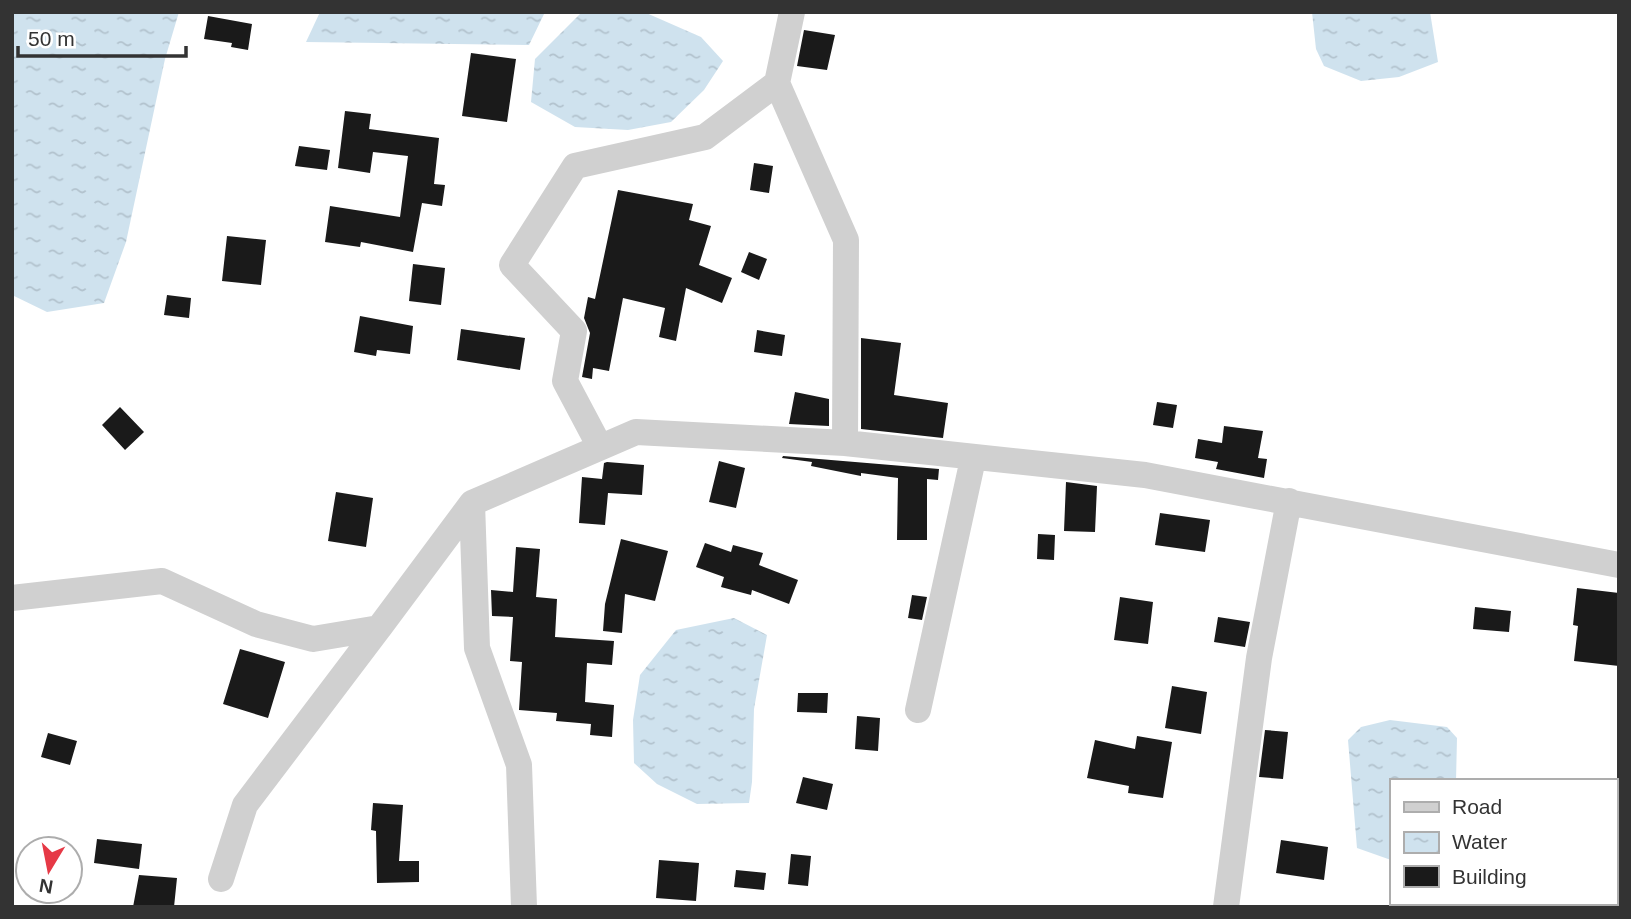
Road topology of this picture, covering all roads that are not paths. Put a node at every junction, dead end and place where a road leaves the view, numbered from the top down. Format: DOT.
graph roads {
  1 [pos="792,12"];
  2 [pos="777,83"];
  3 [pos="845,443"];
  4 [pos="600,447"];
  5 [pos="973,459"];
  6 [pos="1289,501"];
  7 [pos="472,503"];
  8 [pos="1619,565"];
  9 [pos="12,598"];
  10 [pos="379,628"];
  11 [pos="918,710"];
  12 [pos="221,879"];
  13 [pos="524,907"];
  14 [pos="1226,907"];
  1 -- 2 [label="street"];
  2 -- 3 [label="street"];
  2 -- 4 [label="street"];
  3 -- 4 [label="street"];
  3 -- 5 [label="street"];
  4 -- 7 [label="street"];
  5 -- 6 [label="street"];
  5 -- 11 [label="street"];
  6 -- 8 [label="street"];
  6 -- 14 [label="street"];
  7 -- 10 [label="street"];
  7 -- 13 [label="street"];
  9 -- 10 [label="street"];
  10 -- 12 [label="street"];
}
